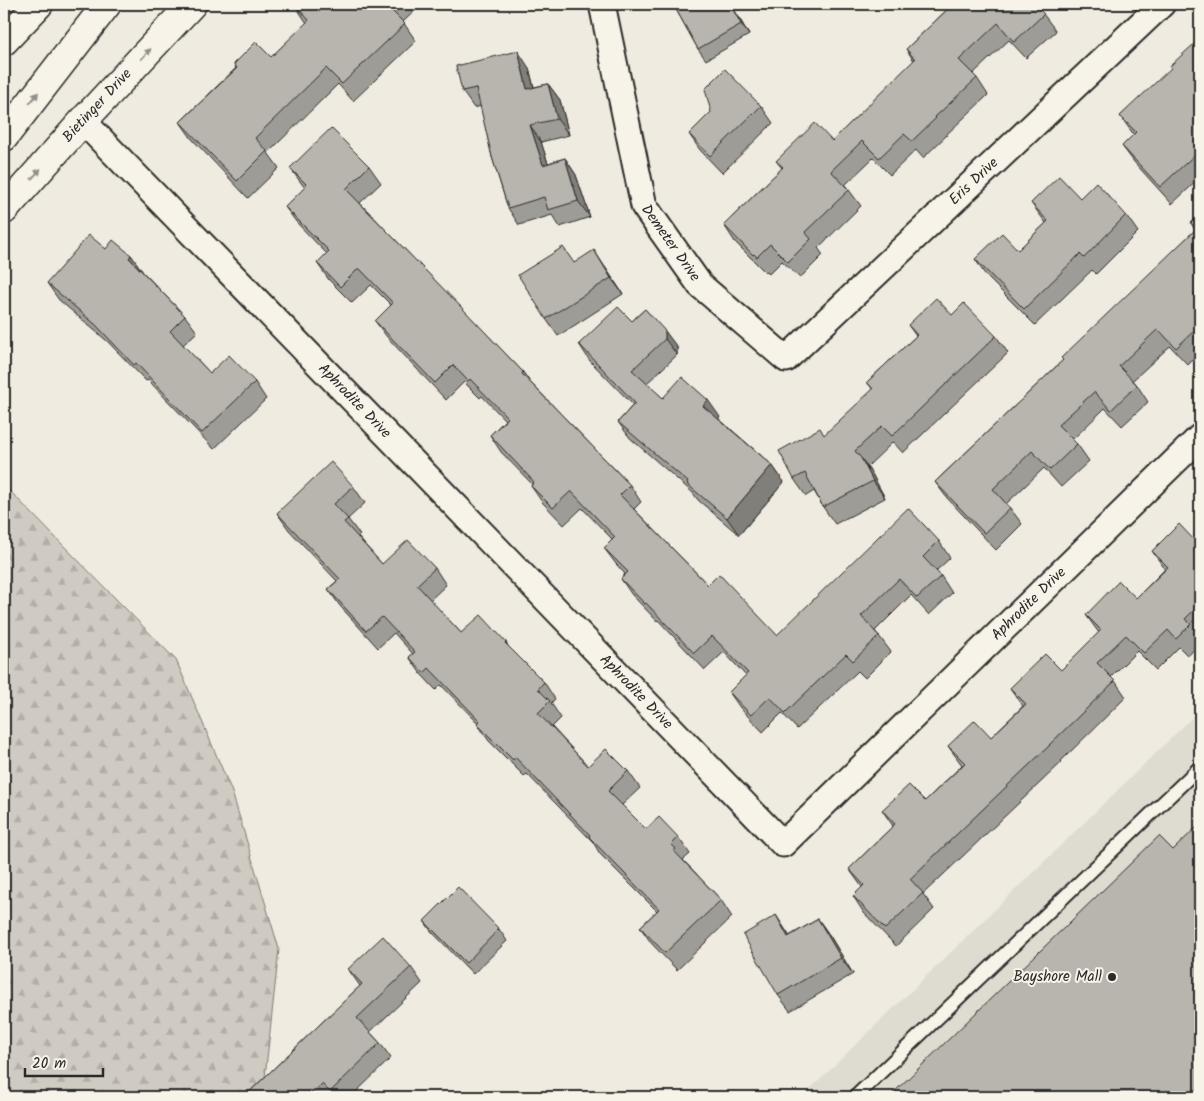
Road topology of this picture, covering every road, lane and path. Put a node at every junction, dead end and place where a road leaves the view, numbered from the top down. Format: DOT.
graph roads {
  1 [pos="39,4"];
  2 [pos="107,4"];
  3 [pos="192,4"];
  4 [pos="602,4"];
  5 [pos="1162,4"];
  6 [pos="4,41"];
  7 [pos="83,121"];
  8 [pos="4,137"];
  9 [pos="4,210"];
  10 [pos="786,359"];
  11 [pos="1200,436"];
  12 [pos="1200,767"];
  13 [pos="855,1097"];
  1 -- 6 [label="main road"];
  8 -- 2 [label="main road, one-way"];
  7 -- 3 [label="main road, Bietinger Drive, one-way"];
  4 -- 10 [label="street, Demeter Drive"];
  5 -- 10 [label="street, Eris Drive"];
  9 -- 7 [label="main road, Bietinger Drive, one-way"];
  7 -- 11 [label="street, Aphrodite Drive"];
  12 -- 13 [label="lane"];
}
